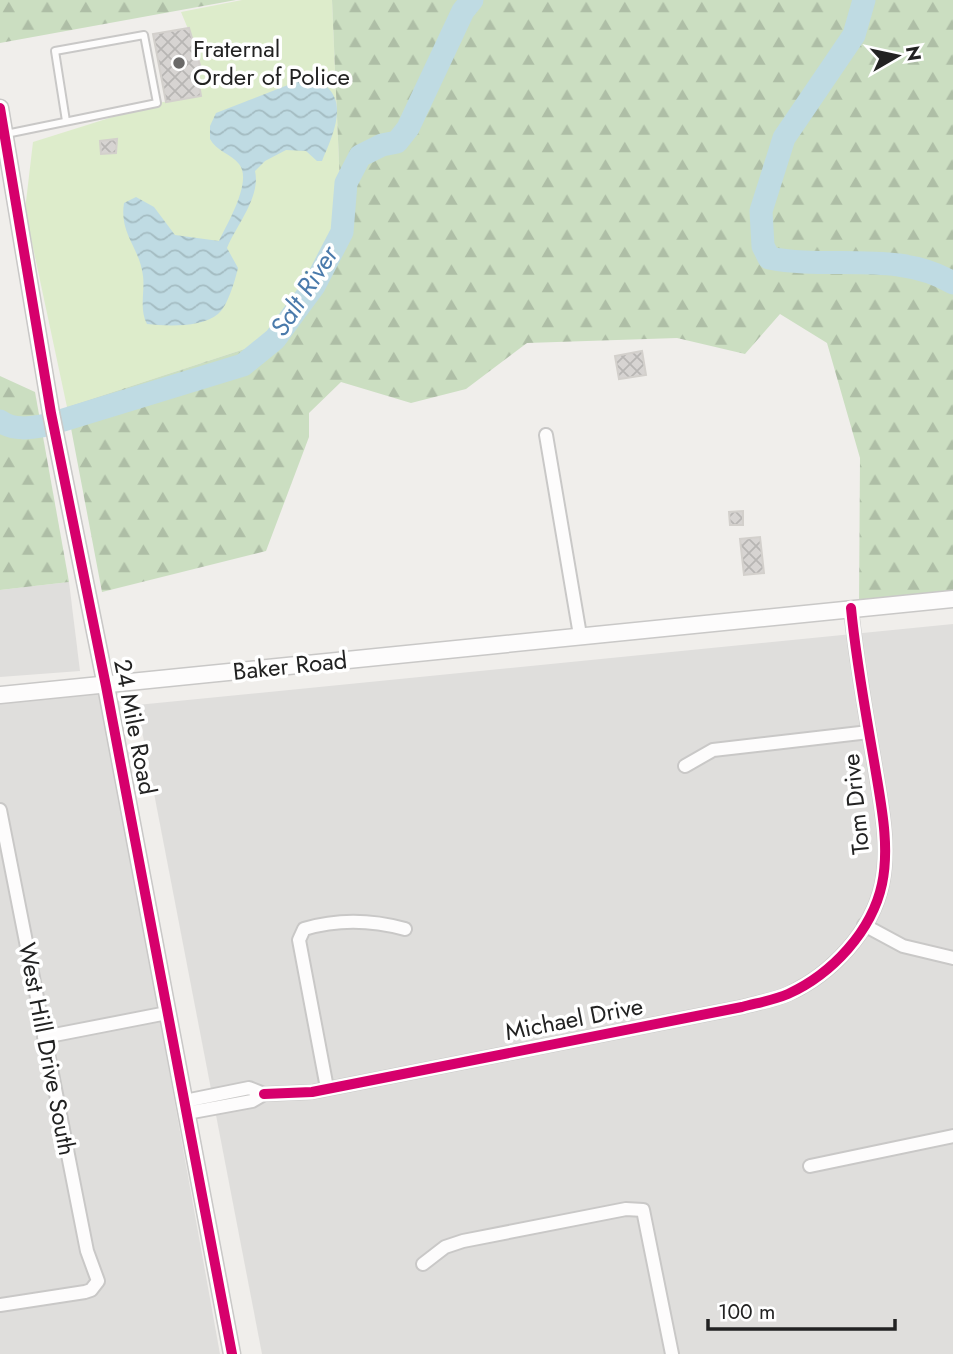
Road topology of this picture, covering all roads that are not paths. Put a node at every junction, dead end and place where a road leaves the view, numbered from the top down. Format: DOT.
graph roads {
  1 [pos="0,108"];
  2 [pos="66,121"];
  3 [pos="5,135"];
  4 [pos="546,435"];
  5 [pos="953,599"];
  6 [pos="851,608"];
  7 [pos="580,635"];
  8 [pos="106,686"];
  9 [pos="0,695"];
  10 [pos="869,732"];
  11 [pos="685,766"];
  12 [pos="0,810"];
  13 [pos="864,925"];
  14 [pos="405,929"];
  15 [pos="953,958"];
  16 [pos="167,1013"];
  17 [pos="44,1037"];
  18 [pos="327,1088"];
  19 [pos="186,1107"];
  20 [pos="953,1136"];
  21 [pos="810,1166"];
  22 [pos="423,1264"];
  23 [pos="0,1305"];
  24 [pos="232,1354"];
  25 [pos="672,1354"];
  1 -- 3 [label="street, 24 Mile Road"];
  2 -- 2 [label="lane"];
  2 -- 3 [label="lane"];
  3 -- 8 [label="street, 24 Mile Road"];
  4 -- 7 [label="street"];
  5 -- 6 [label="street, Baker Road"];
  6 -- 7 [label="street, Baker Road"];
  6 -- 10 [label="street, Tom Drive"];
  7 -- 8 [label="street, Baker Road"];
  8 -- 9 [label="street, Baker Road"];
  8 -- 16 [label="street, 24 Mile Road"];
  10 -- 11 [label="street"];
  10 -- 13 [label="street, Tom Drive"];
  12 -- 17 [label="street, West Hill Drive South"];
  13 -- 15 [label="street"];
  13 -- 18 [label="street, Michael Drive"];
  14 -- 18 [label="street"];
  16 -- 17 [label="street"];
  16 -- 19 [label="street, 24 Mile Road"];
  17 -- 23 [label="street, West Hill Drive South"];
  18 -- 19 [label="street, Michael Drive"];
  19 -- 24 [label="street, 24 Mile Road"];
  20 -- 21 [label="street"];
  22 -- 25 [label="street"];
}
